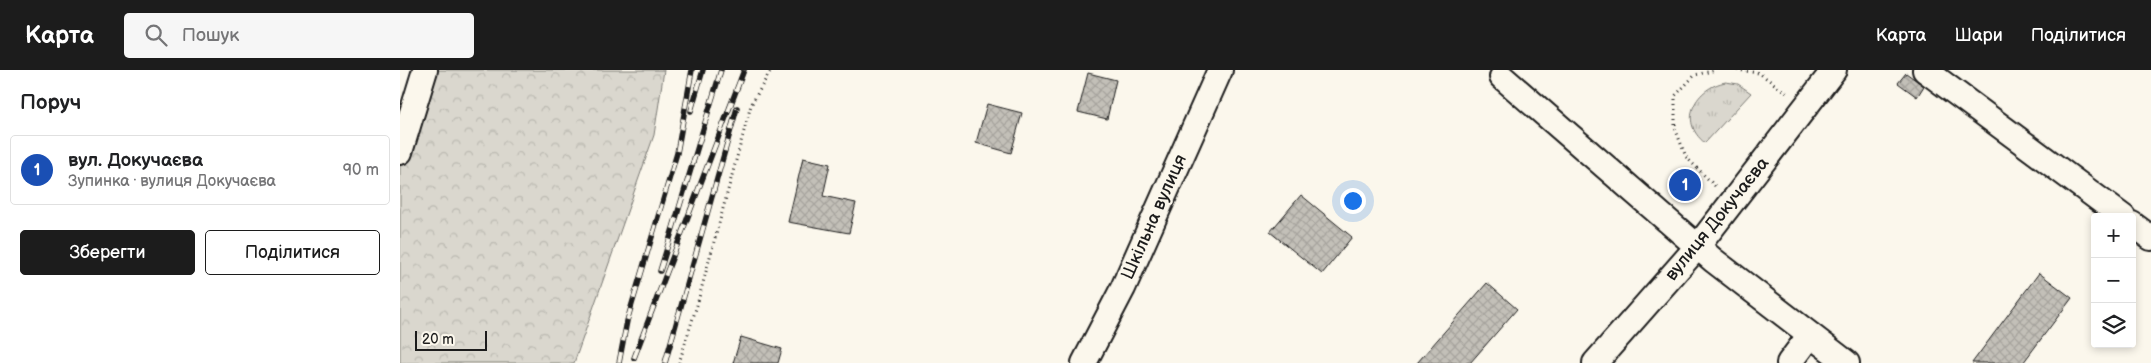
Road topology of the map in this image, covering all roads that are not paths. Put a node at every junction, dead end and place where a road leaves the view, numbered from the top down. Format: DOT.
graph roads {
  1 [pos="425,70"];
  2 [pos="1220,70"];
  3 [pos="1834,70"];
  4 [pos="1925,70"];
  5 [pos="1502,78"];
  6 [pos="400,152"];
  7 [pos="2118,213"];
  8 [pos="2136,227"];
  9 [pos="2151,238"];
  10 [pos="1698,246"];
  11 [pos="1810,335"];
  12 [pos="1084,363"];
  13 [pos="1595,363"];
  14 [pos="1789,363"];
  15 [pos="1847,363"];
  1 -- 6 [label="street"];
  2 -- 12 [label="street, Шкільна вулиця"];
  3 -- 10 [label="street, вулиця Докучаєва"];
  4 -- 7 [label="street"];
  5 -- 10 [label="street"];
  8 -- 9 [label="street"];
  10 -- 11 [label="street"];
  10 -- 13 [label="street, вулиця Докучаєва"];
  11 -- 14 [label="street"];
  11 -- 15 [label="street"];
}
